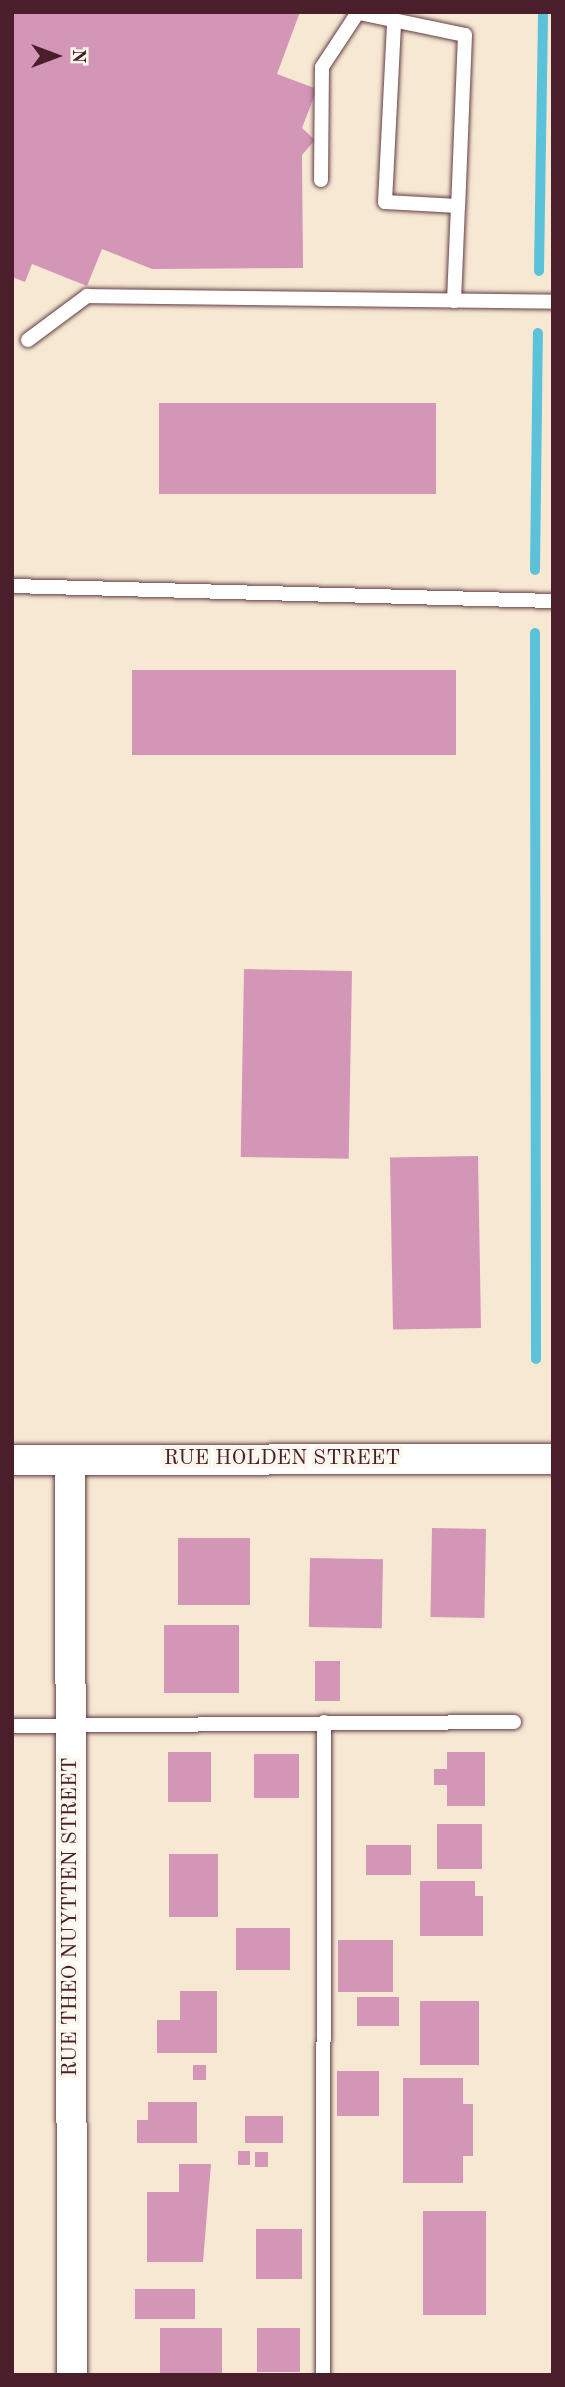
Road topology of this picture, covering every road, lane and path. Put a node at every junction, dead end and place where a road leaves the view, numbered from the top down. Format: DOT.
graph roads {
  1 [pos="355,15"];
  2 [pos="394,24"];
  3 [pos="321,180"];
  4 [pos="458,206"];
  5 [pos="454,301"];
  6 [pos="553,302"];
  7 [pos="28,340"];
  8 [pos="12,586"];
  9 [pos="553,601"];
  10 [pos="553,1458"];
  11 [pos="12,1460"];
  12 [pos="70,1460"];
  13 [pos="324,1722"];
  14 [pos="514,1722"];
  15 [pos="12,1726"];
  16 [pos="70,1726"];
  17 [pos="72,2375"];
  18 [pos="323,2375"];
  1 -- 2 [label="lane"];
  1 -- 3 [label="lane"];
  2 -- 4 [label="lane"];
  2 -- 4 [label="lane"];
  4 -- 5 [label="lane"];
  5 -- 6 [label="lane"];
  5 -- 7 [label="lane"];
  8 -- 9 [label="lane"];
  10 -- 12 [label="street, RUE HOLDEN STREET"];
  11 -- 12 [label="street, RUE HOLDEN STREET"];
  12 -- 16 [label="street, RUE THEO NUYTTEN STREET"];
  13 -- 14 [label="lane"];
  13 -- 16 [label="lane"];
  13 -- 18 [label="lane"];
  15 -- 16 [label="lane"];
  16 -- 17 [label="street, RUE THEO NUYTTEN STREET"];
}
